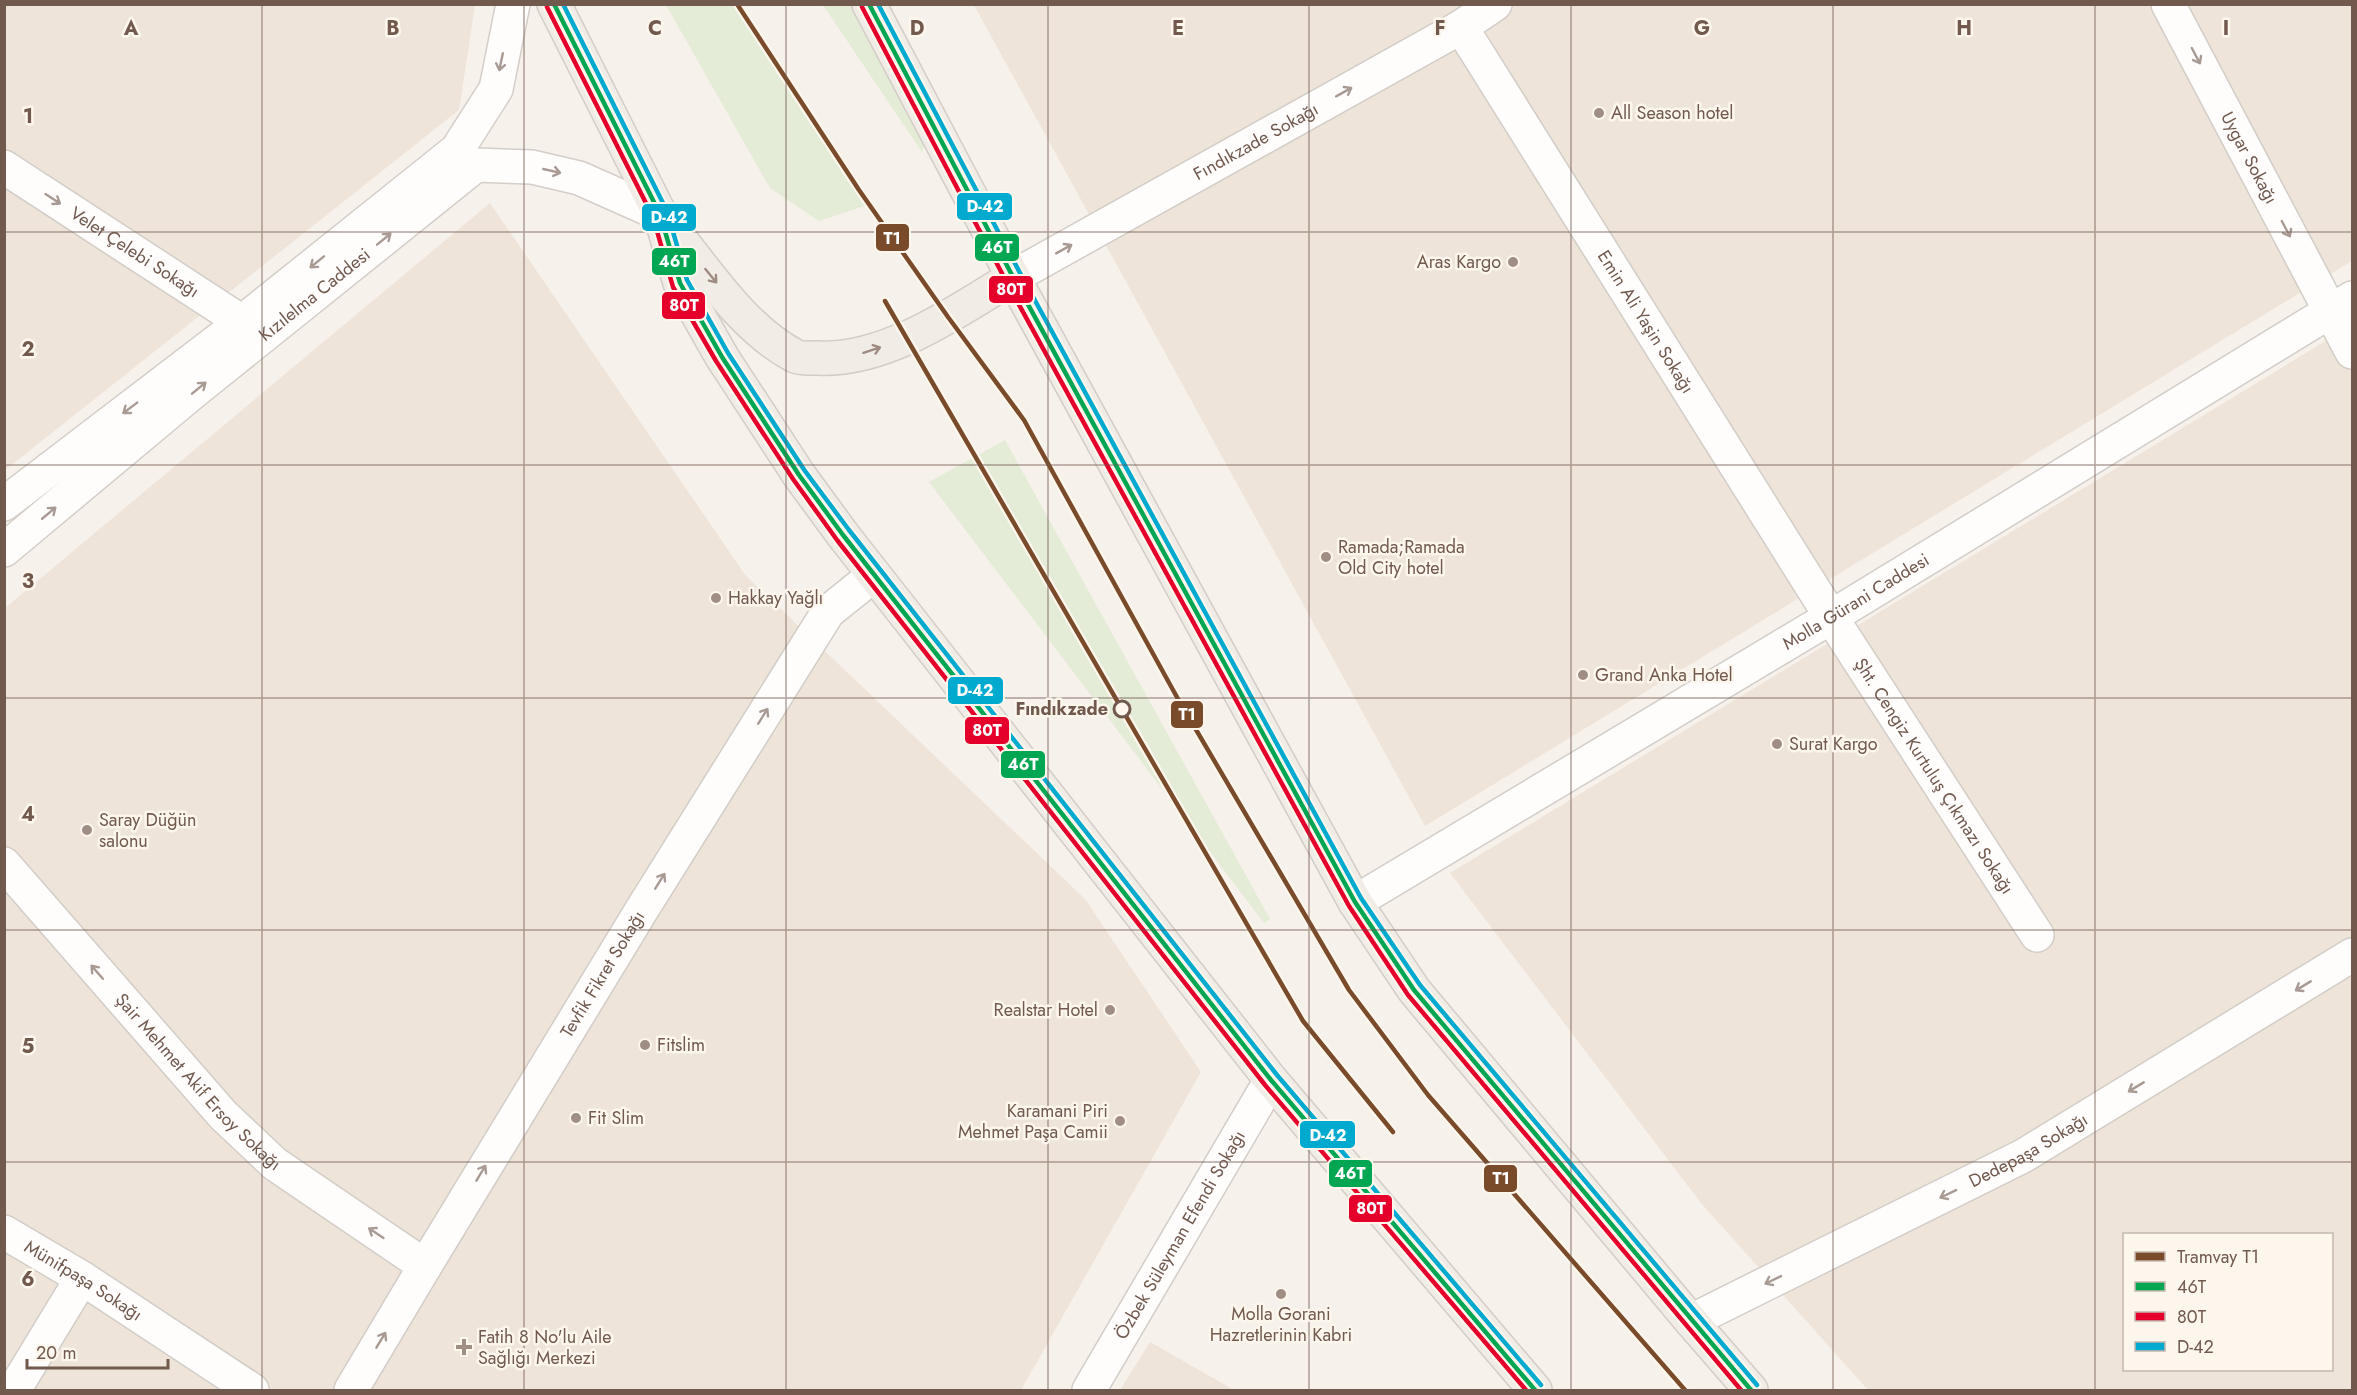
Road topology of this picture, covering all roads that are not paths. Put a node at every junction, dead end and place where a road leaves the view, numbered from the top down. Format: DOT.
graph roads {
  1 [pos="513,4"];
  2 [pos="555,4"];
  3 [pos="1495,4"];
  4 [pos="2169,4"];
  5 [pos="873,8"];
  6 [pos="1461,27"];
  7 [pos="4,167"];
  8 [pos="660,214"];
  9 [pos="1013,277"];
  10 [pos="2341,305"];
  11 [pos="255,327"];
  12 [pos="2352,352"];
  13 [pos="4,504"];
  14 [pos="4,550"];
  15 [pos="874,575"];
  16 [pos="1831,617"];
  17 [pos="4,864"];
  18 [pos="1355,902"];
  19 [pos="2037,935"];
  20 [pos="2352,956"];
  21 [pos="1270,1080"];
  22 [pos="4,1232"];
  23 [pos="425,1266"];
  24 [pos="82,1278"];
  25 [pos="1691,1321"];
  26 [pos="14,1390"];
  27 [pos="252,1390"];
  28 [pos="351,1390"];
  29 [pos="1089,1390"];
  30 [pos="1535,1390"];
  31 [pos="1751,1390"];
  1 -- 11 [label="street, Kızılelma Caddesi, one-way"];
  2 -- 8 [label="main road"];
  3 -- 6 [label="street, Fındıkzade Sokağı"];
  4 -- 10 [label="street, Uygar Sokağı, one-way"];
  5 -- 9 [label="main road"];
  9 -- 6 [label="street, Fındıkzade Sokağı, one-way"];
  6 -- 16 [label="street, Emin Ali Yaşin Sokağı"];
  7 -- 11 [label="street, Velet Çelebi Sokağı, one-way"];
  8 -- 9 [label="main road, one-way"];
  11 -- 8 [label="street, Kızılelma Caddesi, one-way"];
  8 -- 15 [label="main road"];
  9 -- 18 [label="main road"];
  10 -- 12 [label="street, Uygar Sokağı"];
  10 -- 16 [label="street, Molla Gürani Caddesi"];
  11 -- 13 [label="street, Kızılelma Caddesi, one-way"];
  14 -- 11 [label="street, Kızılelma Caddesi, one-way"];
  15 -- 21 [label="main road"];
  23 -- 15 [label="street, Tevfik Fikret Sokağı, one-way"];
  16 -- 18 [label="street, Molla Gürani Caddesi"];
  16 -- 19 [label="street, Şht. Cengiz Kurtuluş Çıkmazı Sokağı"];
  23 -- 17 [label="street, Şair Mehmet Akif Ersoy Sokağı, one-way"];
  18 -- 25 [label="main road"];
  20 -- 25 [label="street, Dedepaşa Sokağı, one-way"];
  21 -- 29 [label="street, Özbek Süleyman Efendi Sokağı"];
  21 -- 30 [label="main road"];
  22 -- 24 [label="street, Münifpaşa Sokağı"];
  28 -- 23 [label="street, Tevfik Fikret Sokağı, one-way"];
  24 -- 26 [label="street"];
  24 -- 27 [label="street, Münifpaşa Sokağı"];
  25 -- 31 [label="main road"];
}
